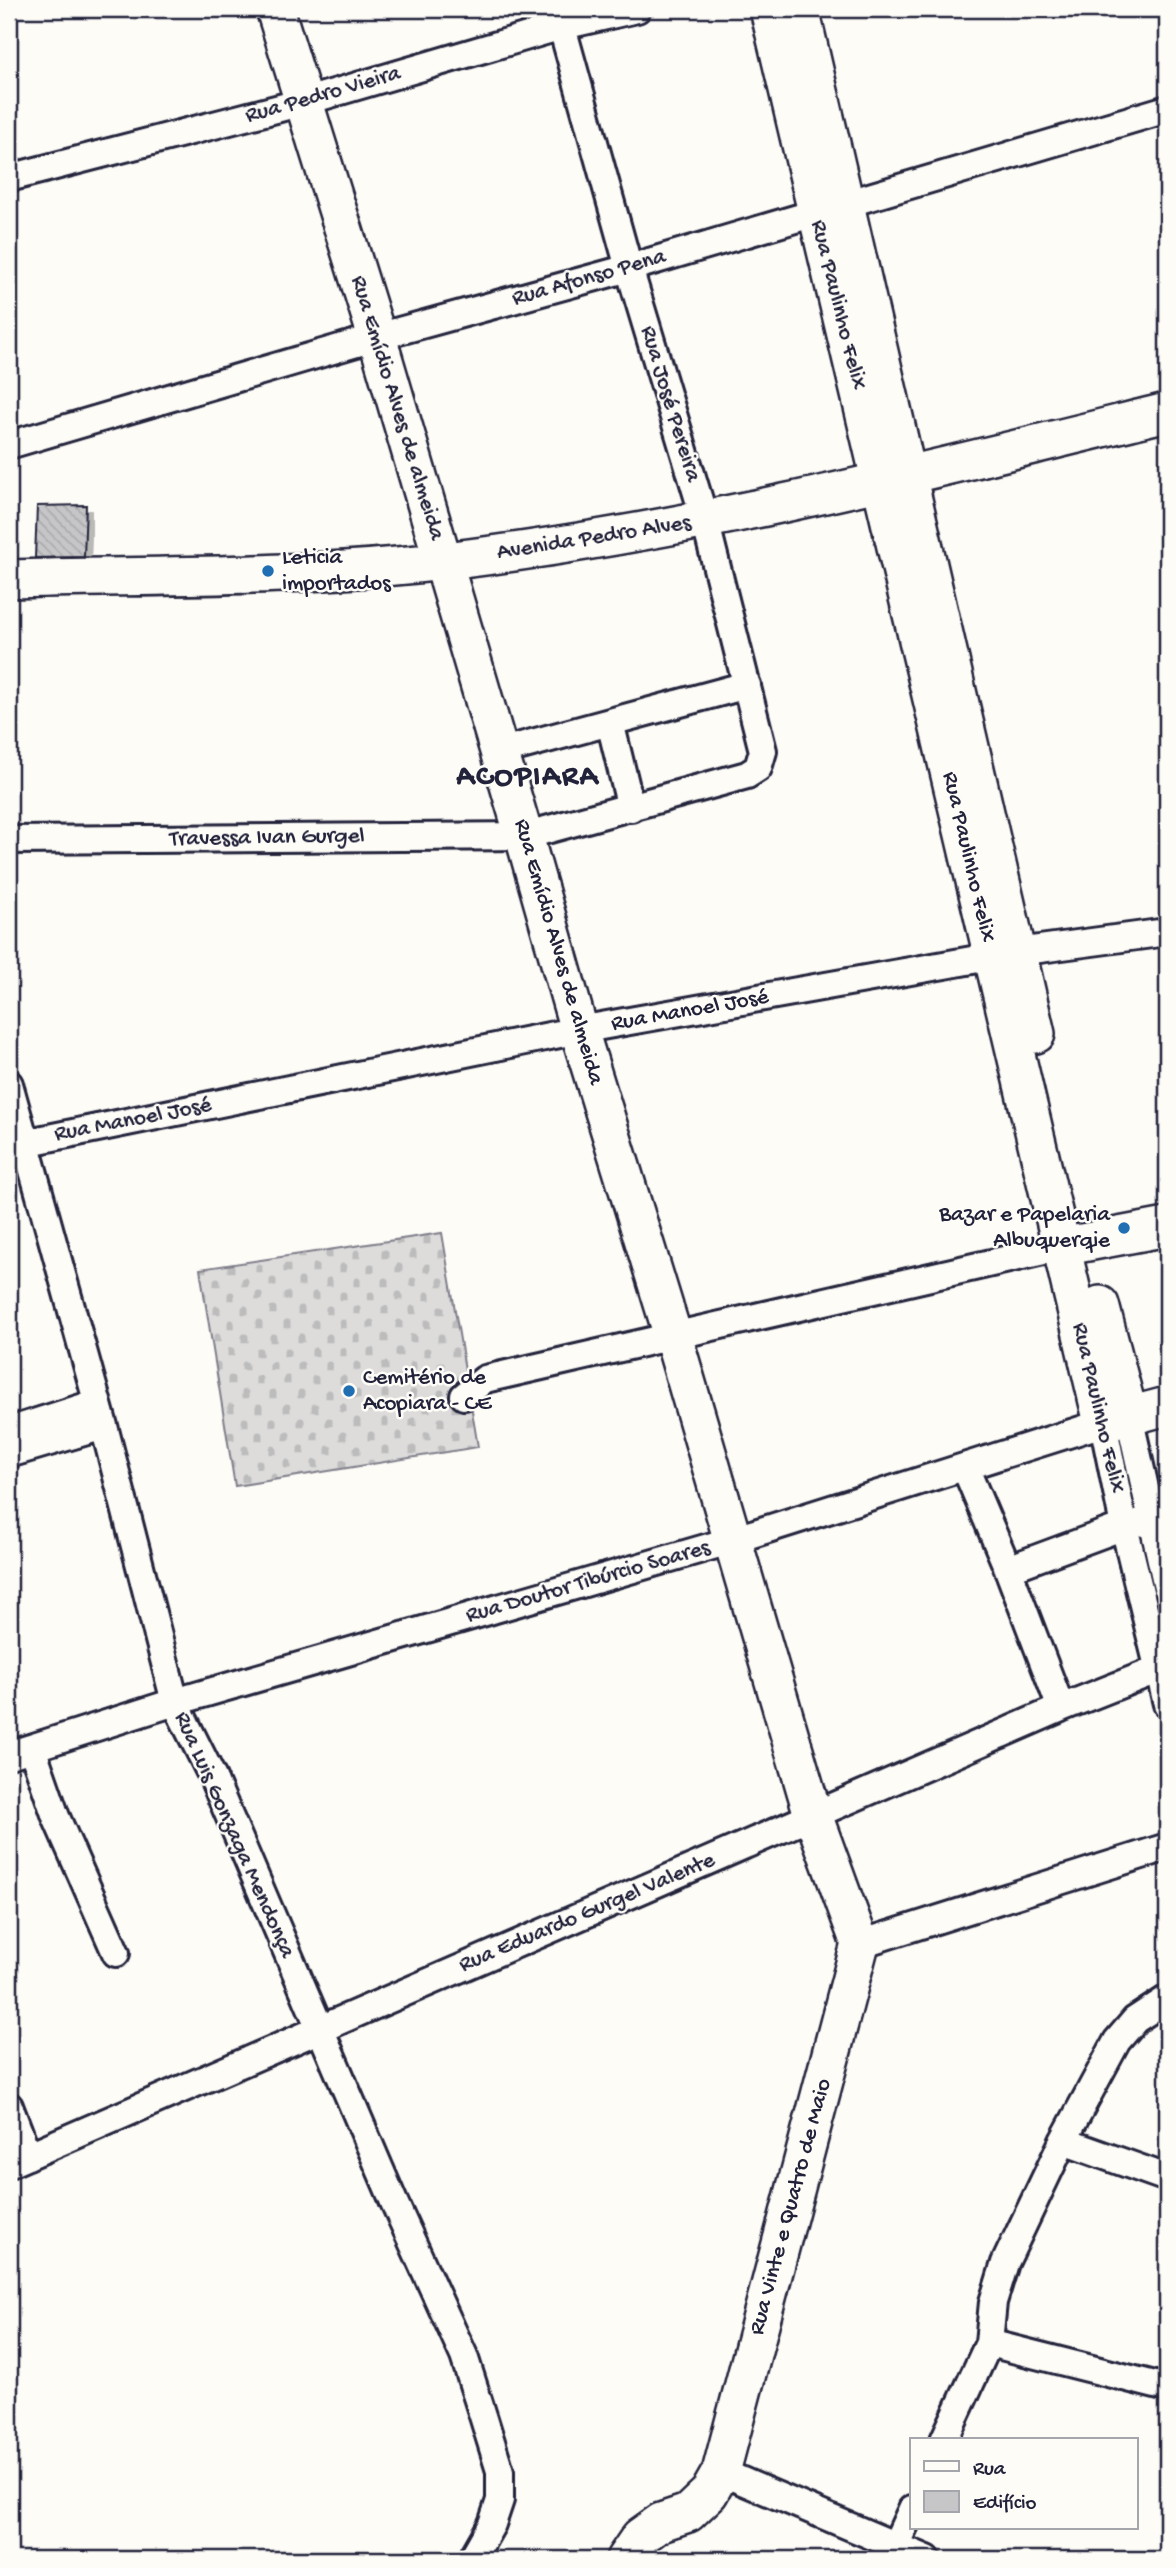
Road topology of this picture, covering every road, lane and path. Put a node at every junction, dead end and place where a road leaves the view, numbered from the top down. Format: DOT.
graph roads {
  1 [pos="275,9"];
  2 [pos="637,9"];
  3 [pos="769,9"];
  4 [pos="800,9"];
  5 [pos="560,17"];
  6 [pos="303,102"];
  7 [pos="1167,108"];
  8 [pos="9,178"];
  9 [pos="830,208"];
  10 [pos="629,268"];
  11 [pos="377,337"];
  12 [pos="1167,412"];
  13 [pos="9,444"];
  14 [pos="894,480"];
  15 [pos="705,520"];
  16 [pos="442,561"];
  17 [pos="9,579"];
  18 [pos="747,685"];
  19 [pos="610,722"];
  20 [pos="499,752"];
  21 [pos="631,808"];
  22 [pos="524,836"];
  23 [pos="9,839"];
  24 [pos="1167,932"];
  25 [pos="1004,954"];
  26 [pos="579,1030"];
  27 [pos="9,1084"];
  28 [pos="16,1144"];
  29 [pos="1167,1227"];
  30 [pos="1073,1244"];
  31 [pos="674,1336"];
  32 [pos="464,1396"];
  33 [pos="1167,1406"];
  34 [pos="100,1415"];
  35 [pos="1116,1419"];
  36 [pos="9,1431"];
  37 [pos="9,1454"];
  38 [pos="965,1467"];
  39 [pos="1151,1521"];
  40 [pos="1124,1526"];
  41 [pos="733,1540"];
  42 [pos="1008,1569"];
  43 [pos="1167,1587"];
  44 [pos="1163,1668"];
  45 [pos="175,1702"];
  46 [pos="1167,1704"];
  47 [pos="1061,1708"];
  48 [pos="20,1751"];
  49 [pos="813,1815"];
  50 [pos="1167,1847"];
  51 [pos="860,1944"];
  52 [pos="116,1953"];
  53 [pos="1167,1999"];
  54 [pos="319,2029"];
  55 [pos="9,2106"];
  56 [pos="1063,2141"];
  57 [pos="19,2160"];
  58 [pos="1167,2178"];
  59 [pos="989,2343"];
  60 [pos="1167,2388"];
  61 [pos="944,2438"];
  62 [pos="721,2472"];
  63 [pos="910,2513"];
  64 [pos="895,2544"];
  65 [pos="472,2559"];
  66 [pos="625,2559"];
  67 [pos="927,2559"];
  1 -- 6 [label="main road, Rua Emídio Alves de almeida"];
  2 -- 5 [label="street, Rua Pedro Vieira"];
  3 -- 9 [label="main road, Rua Paulinho Felix"];
  4 -- 9 [label="main road, Rua Paulinho Felix"];
  5 -- 6 [label="street, Rua Pedro Vieira"];
  5 -- 10 [label="street, Rua José Pereira"];
  6 -- 8 [label="street, Rua Pedro Vieira"];
  6 -- 11 [label="main road, Rua Emídio Alves de almeida"];
  7 -- 9 [label="street, Rua Afonso Pena"];
  9 -- 10 [label="street, Rua Afonso Pena"];
  9 -- 14 [label="main road, Rua Paulinho Felix"];
  10 -- 11 [label="street, Rua Afonso Pena"];
  10 -- 15 [label="street, Rua José Pereira"];
  11 -- 13 [label="street, Rua Afonso Pena"];
  11 -- 16 [label="main road, Rua Emídio Alves de almeida"];
  12 -- 14 [label="main road, Avenida Pedro Alves"];
  14 -- 15 [label="main road, Avenida Pedro Alves"];
  14 -- 25 [label="main road, Rua Paulinho Felix"];
  15 -- 16 [label="main road, Avenida Pedro Alves"];
  15 -- 18 [label="street, Rua José Pereira"];
  16 -- 17 [label="main road, Avenida Pedro Alves"];
  16 -- 20 [label="main road, Rua Emídio Alves de almeida"];
  18 -- 19 [label="street"];
  18 -- 21 [label="street, Rua José Pereira"];
  19 -- 20 [label="street"];
  19 -- 21 [label="street"];
  20 -- 22 [label="main road, Rua Emídio Alves de almeida"];
  21 -- 22 [label="street, Rua José Pereira"];
  22 -- 23 [label="street, Travessa Ivan Gurgel"];
  22 -- 26 [label="main road, Rua Emídio Alves de almeida"];
  24 -- 25 [label="street, Rua Manoel José"];
  25 -- 26 [label="street, Rua Manoel José"];
  25 -- 30 [label="main road, Rua Paulinho Felix"];
  26 -- 28 [label="street, Rua Manoel José"];
  26 -- 31 [label="main road, Rua Emídio Alves de almeida"];
  27 -- 28 [label="street, Rua Luis Gonzaga Mendonça"];
  28 -- 34 [label="street, Rua Luis Gonzaga Mendonça"];
  29 -- 30 [label="main road"];
  30 -- 31 [label="street"];
  30 -- 35 [label="main road, Rua Paulinho Felix"];
  31 -- 32 [label="street"];
  31 -- 41 [label="main road, Rua Emídio Alves de almeida"];
  33 -- 35 [label="main road, Rua Doutor Tibúrcio Soares"];
  34 -- 36 [label="street"];
  34 -- 37 [label="street"];
  34 -- 45 [label="street, Rua Luis Gonzaga Mendonça"];
  35 -- 38 [label="street, Rua Doutor Tibúrcio Soares"];
  35 -- 39 [label="street, Rua Paulinho Felix"];
  35 -- 40 [label="street, Rua Paulinho Felix"];
  38 -- 41 [label="street, Rua Doutor Tibúrcio Soares"];
  38 -- 42 [label="street"];
  39 -- 40 [label="street"];
  39 -- 43 [label="street, Rua Paulinho Felix"];
  40 -- 42 [label="street"];
  40 -- 44 [label="street, Rua Paulinho Felix"];
  41 -- 45 [label="street, Rua Doutor Tibúrcio Soares"];
  41 -- 49 [label="main road, Rua Emídio Alves de almeida"];
  42 -- 47 [label="street"];
  44 -- 46 [label="street, Rua Paulinho Felix"];
  44 -- 47 [label="street, Rua Eduardo Gurgel Valente"];
  45 -- 48 [label="street, Rua Doutor Tibúrcio Soares"];
  45 -- 54 [label="street, Rua Luis Gonzaga Mendonça"];
  47 -- 49 [label="street, Rua Eduardo Gurgel Valente"];
  48 -- 52 [label="street"];
  49 -- 51 [label="main road"];
  49 -- 54 [label="street, Rua Eduardo Gurgel Valente"];
  50 -- 51 [label="street"];
  51 -- 62 [label="main road, Rua Vinte e Quatro de Maio"];
  53 -- 56 [label="street"];
  54 -- 57 [label="street, Rua Eduardo Gurgel Valente"];
  54 -- 65 [label="street, Rua Luis Gonzaga Mendonça"];
  55 -- 57 [label="street"];
  56 -- 58 [label="street"];
  56 -- 59 [label="street"];
  59 -- 60 [label="street"];
  59 -- 61 [label="street"];
  62 -- 64 [label="street"];
  62 -- 66 [label="main road, Rua Vinte e Quatro de Maio"];
  63 -- 64 [label="street"];
  64 -- 67 [label="street"];
}
